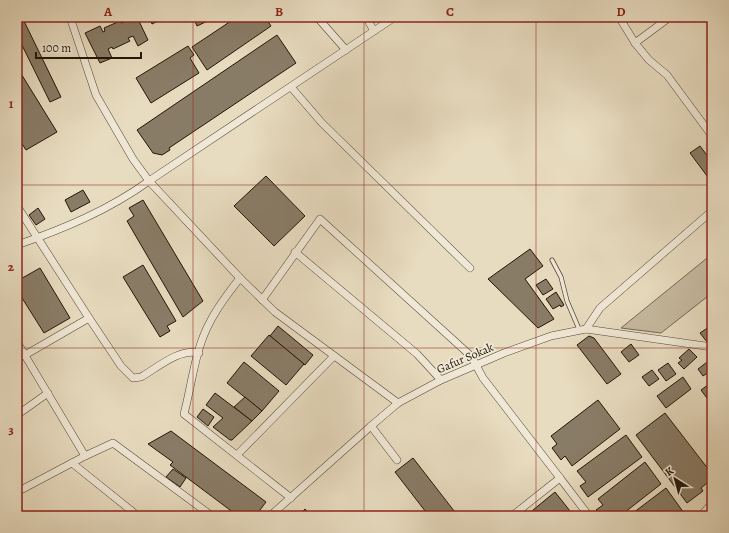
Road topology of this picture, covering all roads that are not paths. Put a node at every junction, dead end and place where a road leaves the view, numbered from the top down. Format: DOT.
graph roads {
  1 [pos="70,17"];
  2 [pos="317,17"];
  3 [pos="366,17"];
  4 [pos="395,17"];
  5 [pos="619,17"];
  6 [pos="670,17"];
  7 [pos="374,31"];
  8 [pos="635,43"];
  9 [pos="346,50"];
  10 [pos="291,87"];
  11 [pos="712,136"];
  12 [pos="149,181"];
  13 [pos="17,206"];
  14 [pos="712,211"];
  15 [pos="36,238"];
  16 [pos="17,245"];
  17 [pos="295,252"];
  18 [pos="552,260"];
  19 [pos="470,268"];
  20 [pos="240,278"];
  21 [pos="262,300"];
  22 [pos="89,318"];
  23 [pos="582,329"];
  24 [pos="17,342"];
  25 [pos="712,347"];
  26 [pos="199,353"];
  27 [pos="25,355"];
  28 [pos="334,356"];
  29 [pos="17,358"];
  30 [pos="478,365"];
  31 [pos="441,380"];
  32 [pos="48,393"];
  33 [pos="398,403"];
  34 [pos="17,415"];
  35 [pos="371,426"];
  36 [pos="237,455"];
  37 [pos="85,456"];
  38 [pos="397,460"];
  39 [pos="72,462"];
  40 [pos="560,478"];
  41 [pos="17,492"];
  42 [pos="291,498"];
  43 [pos="712,504"];
  44 [pos="138,516"];
  45 [pos="212,516"];
  46 [pos="270,516"];
  47 [pos="512,516"];
  48 [pos="589,516"];
  49 [pos="701,516"];
  1 -- 12 [label="street"];
  2 -- 9 [label="street"];
  3 -- 7 [label="street"];
  4 -- 7 [label="street"];
  5 -- 8 [label="street"];
  6 -- 8 [label="street"];
  7 -- 9 [label="street"];
  8 -- 11 [label="street"];
  9 -- 10 [label="street"];
  10 -- 12 [label="street"];
  10 -- 19 [label="street"];
  12 -- 15 [label="street"];
  12 -- 20 [label="street"];
  13 -- 15 [label="street"];
  14 -- 23 [label="street"];
  15 -- 16 [label="street"];
  15 -- 22 [label="street"];
  17 -- 21 [label="street"];
  17 -- 30 [label="street"];
  17 -- 31 [label="street"];
  18 -- 23 [label="lane"];
  20 -- 21 [label="street"];
  20 -- 26 [label="street"];
  21 -- 28 [label="street"];
  22 -- 26 [label="street"];
  22 -- 27 [label="street"];
  23 -- 25 [label="street, Gafur Sokak"];
  23 -- 30 [label="street, Gafur Sokak"];
  24 -- 27 [label="street"];
  26 -- 36 [label="street"];
  27 -- 29 [label="street"];
  27 -- 32 [label="street"];
  28 -- 33 [label="street"];
  28 -- 36 [label="street"];
  30 -- 31 [label="street, Gafur Sokak"];
  30 -- 40 [label="street"];
  31 -- 33 [label="street, Gafur Sokak"];
  32 -- 34 [label="street"];
  32 -- 37 [label="street"];
  33 -- 35 [label="street, Gafur Sokak"];
  35 -- 38 [label="street"];
  35 -- 42 [label="street, Gafur Sokak"];
  36 -- 42 [label="street"];
  37 -- 39 [label="street"];
  37 -- 45 [label="street"];
  39 -- 41 [label="street"];
  39 -- 44 [label="street"];
  40 -- 47 [label="street"];
  40 -- 48 [label="street"];
  42 -- 46 [label="street, Gafur Sokak"];
  43 -- 49 [label="street"];
}
